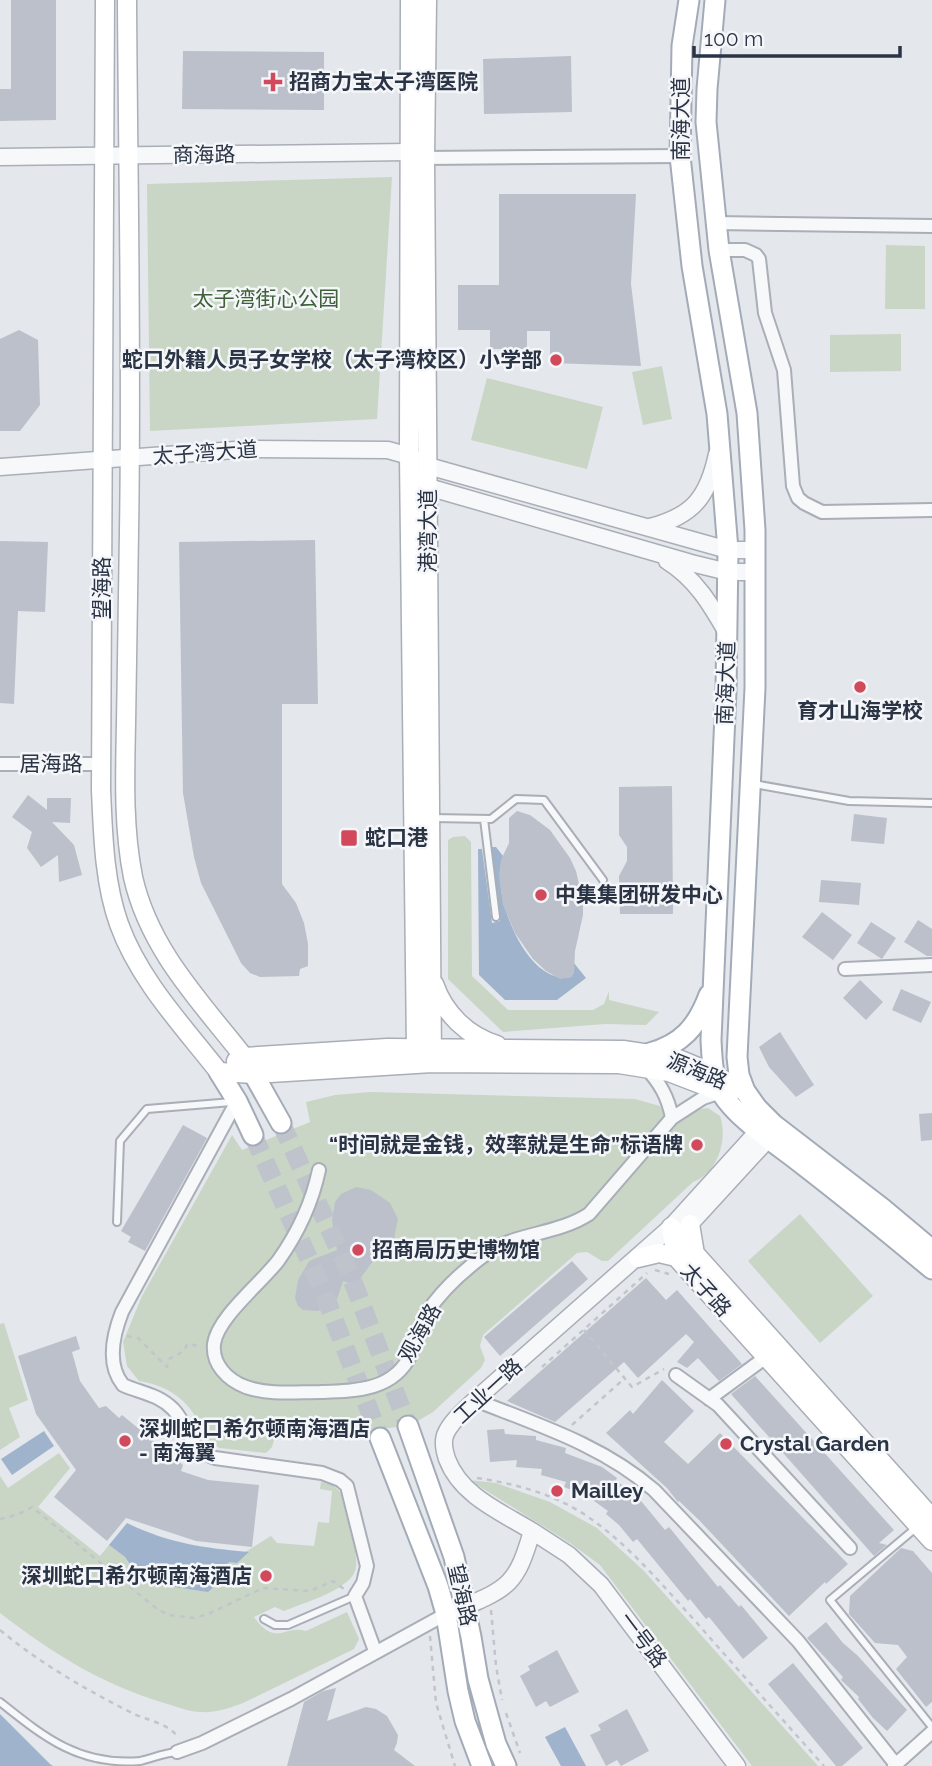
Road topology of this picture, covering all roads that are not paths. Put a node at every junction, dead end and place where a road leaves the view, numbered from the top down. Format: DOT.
graph roads {
  1 [pos="105,0"];
  2 [pos="127,0"];
  3 [pos="410,0"];
  4 [pos="427,0"];
  5 [pos="689,0"];
  6 [pos="715,0"];
  7 [pos="417,155"];
  8 [pos="106,156"];
  9 [pos="128,156"];
  10 [pos="680,156"];
  11 [pos="0,157"];
  12 [pos="716,223"];
  13 [pos="932,226"];
  14 [pos="719,250"];
  15 [pos="720,442"];
  16 [pos="409,456"];
  17 [pos="131,458"];
  18 [pos="103,460"];
  19 [pos="428,466"];
  20 [pos="0,467"];
  21 [pos="428,487"];
  22 [pos="932,510"];
  23 [pos="650,527"];
  24 [pos="728,550"];
  25 [pos="755,550"];
  26 [pos="653,552"];
  27 [pos="728,572"];
  28 [pos="756,572"];
  29 [pos="727,634"];
  30 [pos="0,764"];
  31 [pos="101,764"];
  32 [pos="750,783"];
  33 [pos="932,803"];
  34 [pos="430,818"];
  35 [pos="484,819"];
  36 [pos="603,880"];
  37 [pos="496,917"];
  38 [pos="932,965"];
  39 [pos="845,969"];
  40 [pos="432,978"];
  41 [pos="713,984"];
  42 [pos="507,1049"];
  43 [pos="426,1053"];
  44 [pos="648,1060"];
  45 [pos="249,1065"];
  46 [pos="219,1072"];
  47 [pos="718,1084"];
  48 [pos="744,1091"];
  49 [pos="237,1101"];
  50 [pos="671,1118"];
  51 [pos="281,1123"];
  52 [pos="767,1131"];
  53 [pos="253,1135"];
  54 [pos="319,1170"];
  55 [pos="117,1222"];
  56 [pos="690,1224"];
  57 [pos="671,1227"];
  58 [pos="932,1250"];
  59 [pos="695,1254"];
  60 [pos="676,1257"];
  61 [pos="638,1258"];
  62 [pos="932,1269"];
  63 [pos="766,1357"];
  64 [pos="676,1375"];
  65 [pos="709,1399"];
  66 [pos="475,1400"];
  67 [pos="408,1426"];
  68 [pos="380,1438"];
  69 [pos="925,1522"];
  70 [pos="532,1531"];
  71 [pos="932,1541"];
  72 [pos="850,1548"];
  73 [pos="355,1596"];
  74 [pos="466,1606"];
  75 [pos="438,1618"];
  76 [pos="264,1619"];
  77 [pos="375,1651"];
  78 [pos="0,1702"];
  79 [pos="932,1730"];
  80 [pos="177,1752"];
  81 [pos="513,1760"];
  82 [pos="896,1765"];
  83 [pos="482,1766"];
  84 [pos="737,1766"];
  1 -- 8 [label="main road, 望海路"];
  2 -- 9 [label="main road, 望海路"];
  3 -- 7 [label="main road, 港湾大道"];
  4 -- 7 [label="main road, 港湾大道"];
  5 -- 10 [label="main road, 南海大道"];
  6 -- 12 [label="main road, 南海大道"];
  7 -- 9 [label="street, 商海路"];
  7 -- 10 [label="street, 商海路"];
  7 -- 16 [label="main road, 港湾大道"];
  7 -- 19 [label="main road, 港湾大道"];
  8 -- 9 [label="street, 商海路"];
  8 -- 11 [label="street, 商海路"];
  8 -- 18 [label="main road, 望海路"];
  9 -- 17 [label="main road, 望海路"];
  10 -- 15 [label="main road, 南海大道"];
  12 -- 13 [label="street"];
  12 -- 14 [label="main road, 南海大道"];
  14 -- 22 [label="street"];
  14 -- 25 [label="main road, 南海大道"];
  15 -- 23 [label="street"];
  15 -- 24 [label="main road, 南海大道"];
  16 -- 17 [label="street, 太子湾大道"];
  16 -- 19 [label="street, 太子湾大道"];
  16 -- 21 [label="street"];
  16 -- 43 [label="main road, 港湾大道"];
  17 -- 18 [label="street, 太子湾大道"];
  17 -- 45 [label="main road, 望海路"];
  18 -- 20 [label="street, 太子湾大道"];
  18 -- 31 [label="main road, 望海路"];
  19 -- 21 [label="main road, 港湾大道"];
  19 -- 23 [label="street, 太子湾大道"];
  21 -- 26 [label="street"];
  21 -- 34 [label="main road, 港湾大道"];
  23 -- 24 [label="street, 太子湾大道"];
  24 -- 25 [label="street, 太子湾大道"];
  24 -- 27 [label="main road, 南海大道"];
  25 -- 28 [label="main road, 南海大道"];
  26 -- 27 [label="street"];
  26 -- 29 [label="street"];
  27 -- 28 [label="street"];
  27 -- 29 [label="main road, 南海大道"];
  28 -- 32 [label="main road, 南海大道"];
  29 -- 41 [label="main road, 南海大道"];
  30 -- 31 [label="street, 居海路"];
  31 -- 46 [label="main road, 望海路"];
  32 -- 33 [label="lane"];
  32 -- 48 [label="main road, 南海大道"];
  34 -- 35 [label="lane"];
  34 -- 40 [label="main road, 港湾大道"];
  35 -- 36 [label="lane"];
  35 -- 37 [label="lane"];
  38 -- 39 [label="street"];
  40 -- 42 [label="main road"];
  40 -- 43 [label="main road, 港湾大道"];
  41 -- 44 [label="main road"];
  41 -- 47 [label="main road, 南海大道"];
  42 -- 43 [label="main road, 源海路"];
  42 -- 44 [label="main road, 源海路"];
  43 -- 44 [label="main road, 源海路"];
  43 -- 45 [label="main road, 源海路"];
  44 -- 47 [label="main road, 源海路"];
  44 -- 50 [label="street"];
  45 -- 46 [label="main road, 源海路"];
  45 -- 51 [label="main road, 望海路"];
  46 -- 49 [label="main road, 望海路"];
  47 -- 48 [label="main road, 源海路"];
  47 -- 50 [label="street, 观海路"];
  47 -- 52 [label="main road, 南海大道"];
  48 -- 52 [label="main road, 南海大道"];
  49 -- 53 [label="main road, 望海路"];
  49 -- 55 [label="lane"];
  49 -- 73 [label="street"];
  50 -- 54 [label="street, 观海路"];
  52 -- 56 [label="street"];
  52 -- 57 [label="street, 工业一路"];
  52 -- 58 [label="main road, 南海大道"];
  52 -- 62 [label="main road, 南海大道"];
  56 -- 57 [label="street"];
  56 -- 59 [label="main road"];
  57 -- 59 [label="main road, 太子路"];
  57 -- 60 [label="main road, 太子路"];
  57 -- 61 [label="street, 工业一路"];
  59 -- 69 [label="main road, 太子路"];
  60 -- 61 [label="main road"];
  60 -- 63 [label="main road, 太子路"];
  61 -- 66 [label="street, 工业一路"];
  63 -- 65 [label="street"];
  63 -- 69 [label="main road, 太子路"];
  64 -- 65 [label="street"];
  65 -- 72 [label="street"];
  66 -- 70 [label="street, 工业一路"];
  66 -- 82 [label="street"];
  67 -- 74 [label="main road, 望海路"];
  68 -- 75 [label="main road, 望海路"];
  69 -- 71 [label="main road, 太子路"];
  69 -- 79 [label="lane"];
  70 -- 74 [label="street"];
  70 -- 84 [label="street, 一号路"];
  73 -- 76 [label="lane"];
  73 -- 77 [label="street"];
  74 -- 75 [label="street"];
  74 -- 81 [label="main road, 望海路"];
  75 -- 77 [label="street"];
  75 -- 83 [label="main road, 望海路"];
  77 -- 80 [label="street"];
  78 -- 80 [label="lane"];
  79 -- 82 [label="street"];
}
